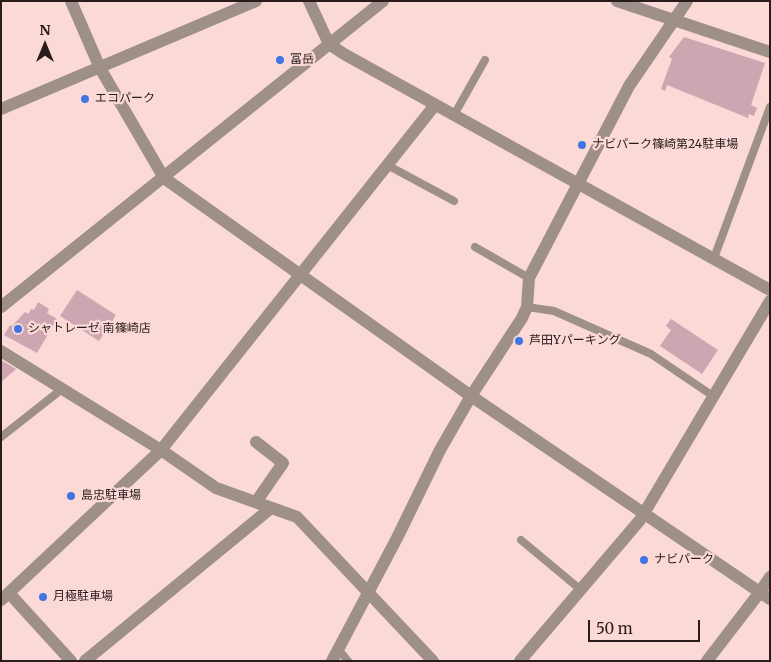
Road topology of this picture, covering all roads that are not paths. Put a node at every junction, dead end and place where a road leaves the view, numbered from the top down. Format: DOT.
graph roads {
  1 [pos="72,1"];
  2 [pos="256,1"];
  3 [pos="309,1"];
  4 [pos="383,1"];
  5 [pos="617,1"];
  6 [pos="687,1"];
  7 [pos="676,19"];
  8 [pos="329,44"];
  9 [pos="770,52"];
  10 [pos="485,60"];
  11 [pos="100,68"];
  12 [pos="435,105"];
  13 [pos="770,107"];
  14 [pos="1,109"];
  15 [pos="454,115"];
  16 [pos="389,166"];
  17 [pos="164,178"];
  18 [pos="579,185"];
  19 [pos="454,201"];
  20 [pos="474,247"];
  21 [pos="714,258"];
  22 [pos="300,276"];
  23 [pos="530,278"];
  24 [pos="770,290"];
  25 [pos="770,301"];
  26 [pos="1,307"];
  27 [pos="527,307"];
  28 [pos="1,351"];
  29 [pos="62,389"];
  30 [pos="471,396"];
  31 [pos="713,396"];
  32 [pos="1,436"];
  33 [pos="256,442"];
  34 [pos="161,450"];
  35 [pos="256,502"];
  36 [pos="271,508"];
  37 [pos="644,514"];
  38 [pos="521,540"];
  39 [pos="770,577"];
  40 [pos="581,590"];
  41 [pos="366,592"];
  42 [pos="765,596"];
  43 [pos="5,597"];
  44 [pos="335,655"];
  45 [pos="71,661"];
  46 [pos="85,661"];
  47 [pos="348,661"];
  48 [pos="433,661"];
  49 [pos="520,661"];
  50 [pos="707,661"];
  1 -- 11 [label="street"];
  2 -- 11 [label="street"];
  3 -- 8 [label="street"];
  4 -- 8 [label="street"];
  5 -- 7 [label="street"];
  6 -- 7 [label="street"];
  7 -- 9 [label="street"];
  7 -- 18 [label="street"];
  8 -- 12 [label="street"];
  8 -- 17 [label="street"];
  10 -- 15 [label="lane"];
  11 -- 14 [label="street"];
  11 -- 17 [label="street"];
  12 -- 15 [label="street"];
  12 -- 16 [label="street"];
  13 -- 21 [label="lane"];
  15 -- 18 [label="street"];
  16 -- 19 [label="lane"];
  16 -- 22 [label="street"];
  17 -- 22 [label="street"];
  17 -- 26 [label="street"];
  18 -- 21 [label="street"];
  18 -- 23 [label="street"];
  20 -- 23 [label="lane"];
  21 -- 24 [label="street"];
  22 -- 30 [label="street"];
  22 -- 34 [label="street"];
  23 -- 27 [label="street"];
  25 -- 31 [label="street"];
  27 -- 30 [label="street"];
  27 -- 31 [label="lane"];
  28 -- 29 [label="street"];
  29 -- 32 [label="lane"];
  29 -- 34 [label="street"];
  30 -- 37 [label="street"];
  30 -- 41 [label="street"];
  31 -- 37 [label="street"];
  33 -- 35 [label="street"];
  34 -- 35 [label="street"];
  34 -- 43 [label="street"];
  35 -- 36 [label="street"];
  36 -- 41 [label="street"];
  36 -- 46 [label="street"];
  37 -- 40 [label="street"];
  37 -- 42 [label="street"];
  38 -- 40 [label="lane"];
  39 -- 42 [label="street"];
  40 -- 49 [label="street"];
  41 -- 44 [label="street"];
  41 -- 48 [label="street"];
  42 -- 50 [label="street"];
  43 -- 45 [label="street"];
  44 -- 47 [label="lane"];
}
